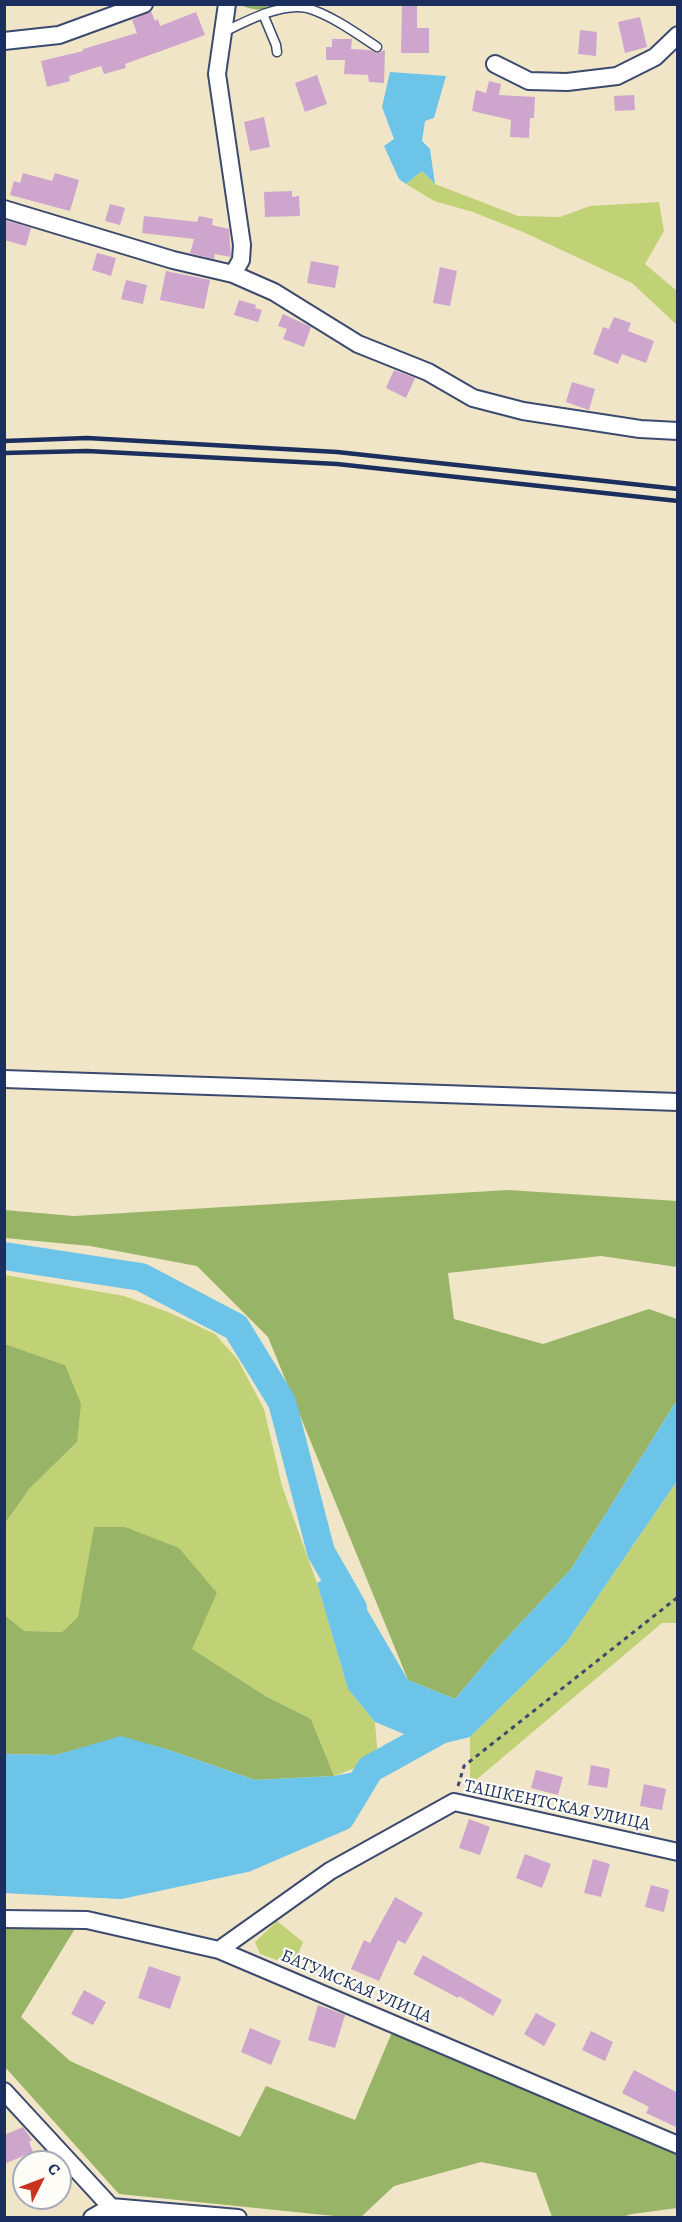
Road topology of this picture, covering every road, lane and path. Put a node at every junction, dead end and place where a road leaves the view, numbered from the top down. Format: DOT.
graph roads {
  1 [pos="144,4"];
  2 [pos="227,4"];
  3 [pos="263,14"];
  4 [pos="222,33"];
  5 [pos="678,35"];
  6 [pos="4,41"];
  7 [pos="377,47"];
  8 [pos="277,52"];
  9 [pos="495,64"];
  10 [pos="4,209"];
  11 [pos="233,274"];
  12 [pos="678,431"];
  13 [pos="4,1080"];
  14 [pos="678,1102"];
  15 [pos="678,1597"];
  16 [pos="454,1802"];
  17 [pos="678,1852"];
  18 [pos="4,1918"];
  19 [pos="219,1950"];
  20 [pos="4,2091"];
  21 [pos="678,2145"];
  22 [pos="114,2212"];
  23 [pos="92,2217"];
  24 [pos="238,2217"];
  1 -- 6 [label="street"];
  2 -- 4 [label="street"];
  3 -- 4 [label="lane"];
  3 -- 7 [label="lane"];
  3 -- 8 [label="lane"];
  4 -- 11 [label="street"];
  5 -- 9 [label="street"];
  10 -- 11 [label="street"];
  11 -- 12 [label="street"];
  13 -- 14 [label="street"];
  15 -- 16 [label="path"];
  16 -- 17 [label="street, ТАШКЕНТСКАЯ УЛИЦА"];
  16 -- 19 [label="street, ТАШКЕНТСКАЯ УЛИЦА"];
  18 -- 19 [label="street, БАТУМСКАЯ УЛИЦА"];
  19 -- 21 [label="street, БАТУМСКАЯ УЛИЦА"];
  20 -- 22 [label="street"];
  22 -- 23 [label="street"];
  22 -- 24 [label="street"];
}
